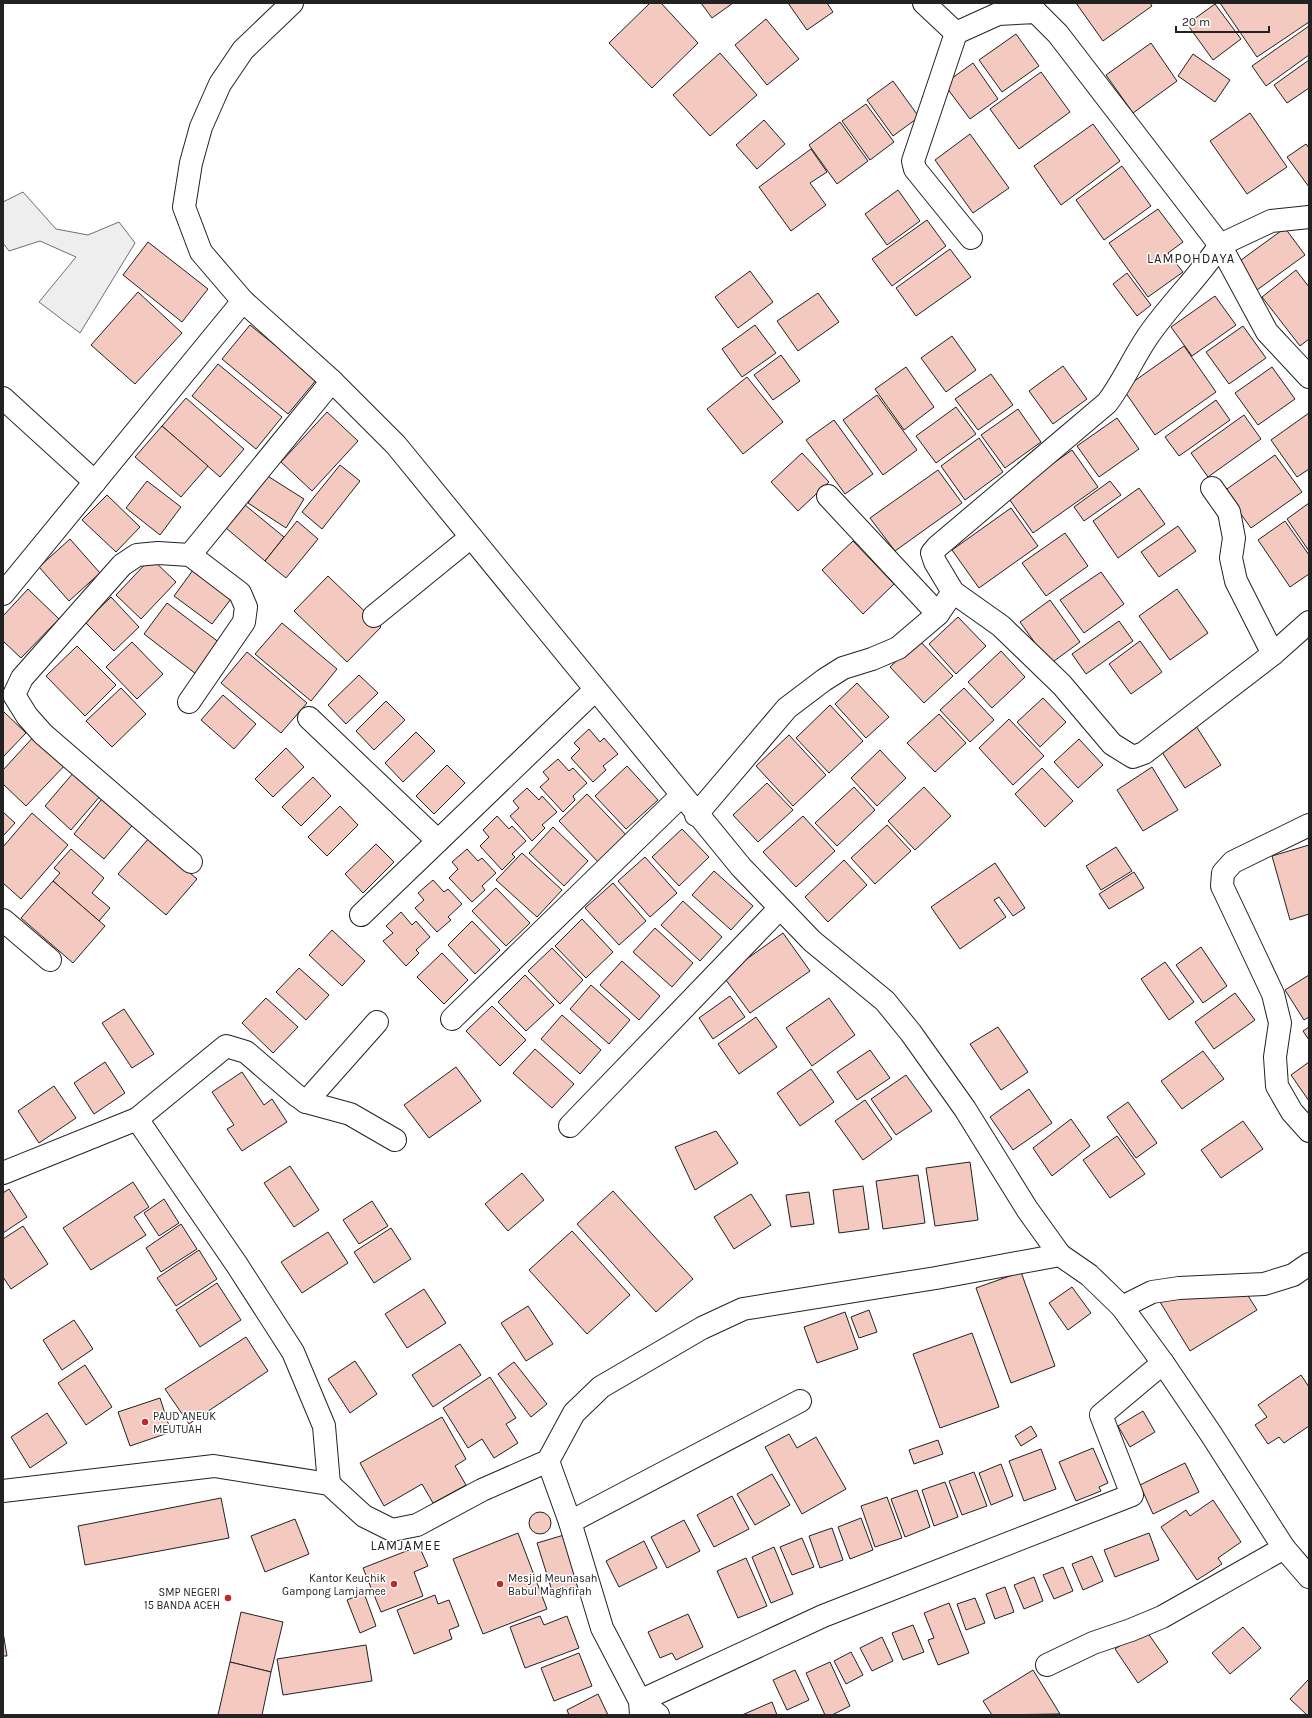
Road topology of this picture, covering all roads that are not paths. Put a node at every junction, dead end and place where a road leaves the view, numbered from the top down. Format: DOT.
graph roads {
  1 [pos="292,3"];
  2 [pos="924,3"];
  3 [pos="956,34"];
  4 [pos="1309,217"];
  5 [pos="971,238"];
  6 [pos="1220,245"];
  7 [pos="242,301"];
  8 [pos="1309,377"];
  9 [pos="332,381"];
  10 [pos="3,398"];
  11 [pos="95,482"];
  12 [pos="1212,488"];
  13 [pos="828,496"];
  14 [pos="470,536"];
  15 [pos="190,555"];
  16 [pos="953,592"];
  17 [pos="3,594"];
  18 [pos="938,614"];
  19 [pos="374,616"];
  20 [pos="1309,622"];
  21 [pos="1273,654"];
  22 [pos="595,690"];
  23 [pos="9,691"];
  24 [pos="190,702"];
  25 [pos="308,718"];
  26 [pos="681,796"];
  27 [pos="696,814"];
  28 [pos="1309,825"];
  29 [pos="438,841"];
  30 [pos="191,862"];
  31 [pos="780,908"];
  32 [pos="361,915"];
  33 [pos="3,920"];
  34 [pos="50,960"];
  35 [pos="452,1019"];
  36 [pos="377,1022"];
  37 [pos="306,1102"];
  38 [pos="137,1119"];
  39 [pos="570,1126"];
  40 [pos="1309,1132"];
  41 [pos="395,1140"];
  42 [pos="3,1173"];
  43 [pos="1060,1255"];
  44 [pos="1309,1264"];
  45 [pos="1122,1307"];
  46 [pos="1163,1363"];
  47 [pos="800,1401"];
  48 [pos="548,1461"];
  49 [pos="329,1484"];
  50 [pos="3,1491"];
  51 [pos="570,1522"];
  52 [pos="1284,1548"];
  53 [pos="1309,1577"];
  54 [pos="1047,1665"];
  55 [pos="641,1708"];
  56 [pos="658,1715"];
  1 -- 7 [label="street"];
  2 -- 3 [label="street"];
  3 -- 5 [label="street"];
  3 -- 6 [label="street"];
  4 -- 6 [label="street"];
  6 -- 8 [label="street"];
  6 -- 16 [label="street"];
  7 -- 9 [label="street"];
  7 -- 11 [label="street"];
  9 -- 14 [label="street"];
  9 -- 15 [label="street"];
  10 -- 11 [label="street"];
  11 -- 17 [label="street"];
  12 -- 21 [label="street"];
  13 -- 18 [label="street"];
  14 -- 19 [label="street"];
  14 -- 22 [label="street"];
  15 -- 23 [label="street"];
  15 -- 24 [label="street"];
  16 -- 18 [label="street"];
  16 -- 21 [label="street"];
  18 -- 27 [label="street"];
  20 -- 21 [label="street"];
  22 -- 26 [label="street"];
  22 -- 29 [label="street"];
  23 -- 30 [label="street"];
  25 -- 29 [label="street"];
  26 -- 27 [label="street"];
  26 -- 35 [label="street"];
  27 -- 31 [label="street"];
  28 -- 40 [label="street"];
  29 -- 32 [label="street"];
  31 -- 39 [label="street"];
  31 -- 43 [label="street"];
  33 -- 34 [label="street"];
  36 -- 37 [label="street"];
  37 -- 38 [label="street"];
  37 -- 41 [label="street"];
  38 -- 42 [label="street"];
  38 -- 49 [label="street"];
  43 -- 45 [label="street"];
  43 -- 48 [label="street"];
  44 -- 45 [label="street"];
  45 -- 46 [label="street"];
  46 -- 52 [label="street"];
  46 -- 55 [label="street"];
  47 -- 51 [label="street"];
  48 -- 49 [label="street"];
  48 -- 51 [label="street"];
  49 -- 50 [label="street"];
  51 -- 55 [label="street"];
  52 -- 53 [label="street"];
  52 -- 54 [label="street"];
  55 -- 56 [label="street"];
}
